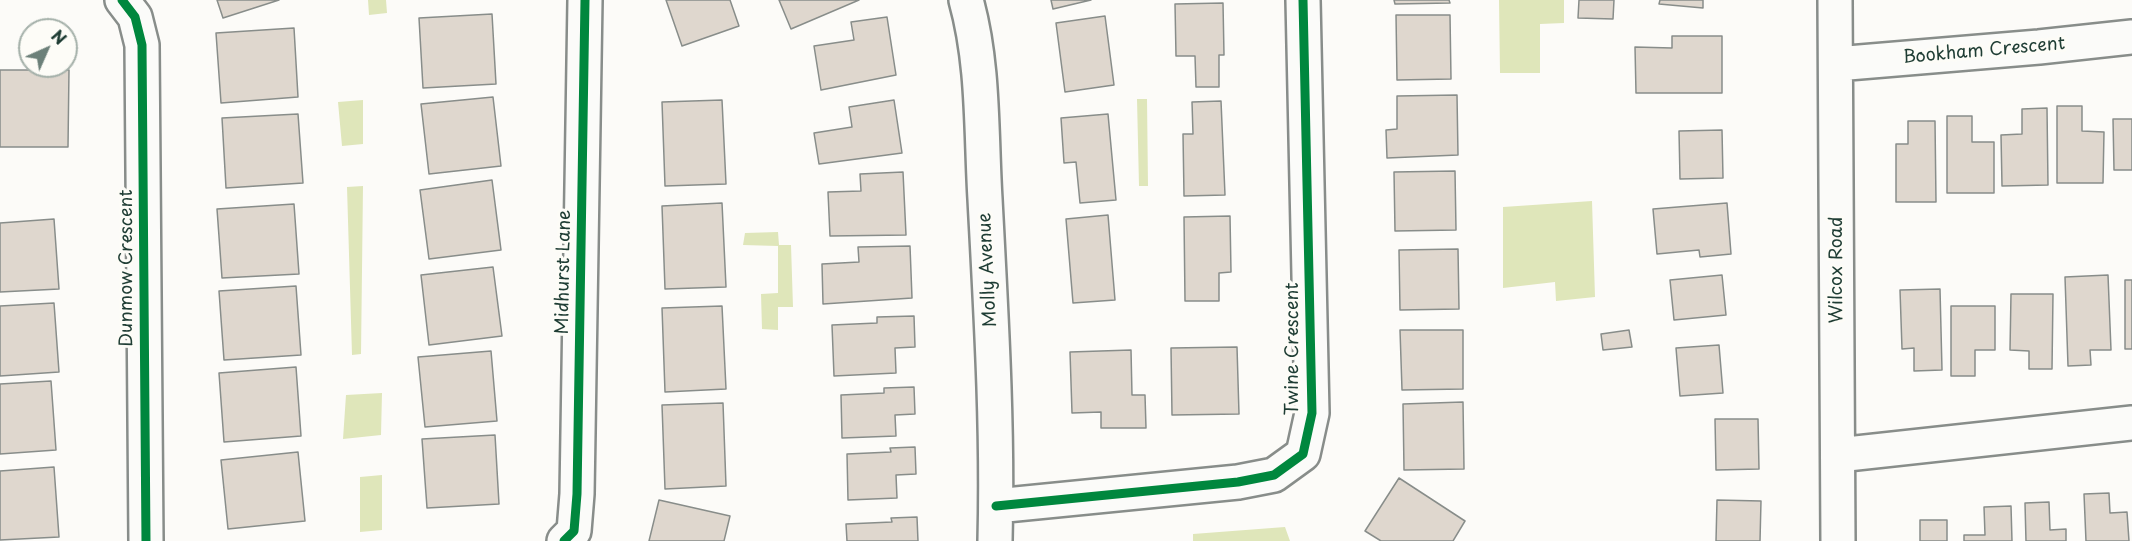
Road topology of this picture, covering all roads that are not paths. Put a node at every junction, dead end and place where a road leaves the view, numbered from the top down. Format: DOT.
graph roads {
  1 [pos="122,0"];
  2 [pos="585,0"];
  3 [pos="966,0"];
  4 [pos="1304,0"];
  5 [pos="1835,0"];
  6 [pos="2132,37"];
  7 [pos="1836,64"];
  8 [pos="2132,423"];
  9 [pos="1838,455"];
  10 [pos="996,506"];
  11 [pos="146,541"];
  12 [pos="564,541"];
  13 [pos="994,541"];
  14 [pos="1838,541"];
  1 -- 11 [label="street, Dunmow Crescent"];
  2 -- 12 [label="street, Midhurst Lane"];
  3 -- 10 [label="street, Molly Avenue"];
  4 -- 10 [label="street, Twine Crescent"];
  5 -- 7 [label="street, Wilcox Road"];
  6 -- 7 [label="street, Bookham Crescent"];
  7 -- 9 [label="street, Wilcox Road"];
  8 -- 9 [label="street"];
  9 -- 14 [label="street, Wilcox Road"];
  10 -- 13 [label="street, Molly Avenue"];
}
